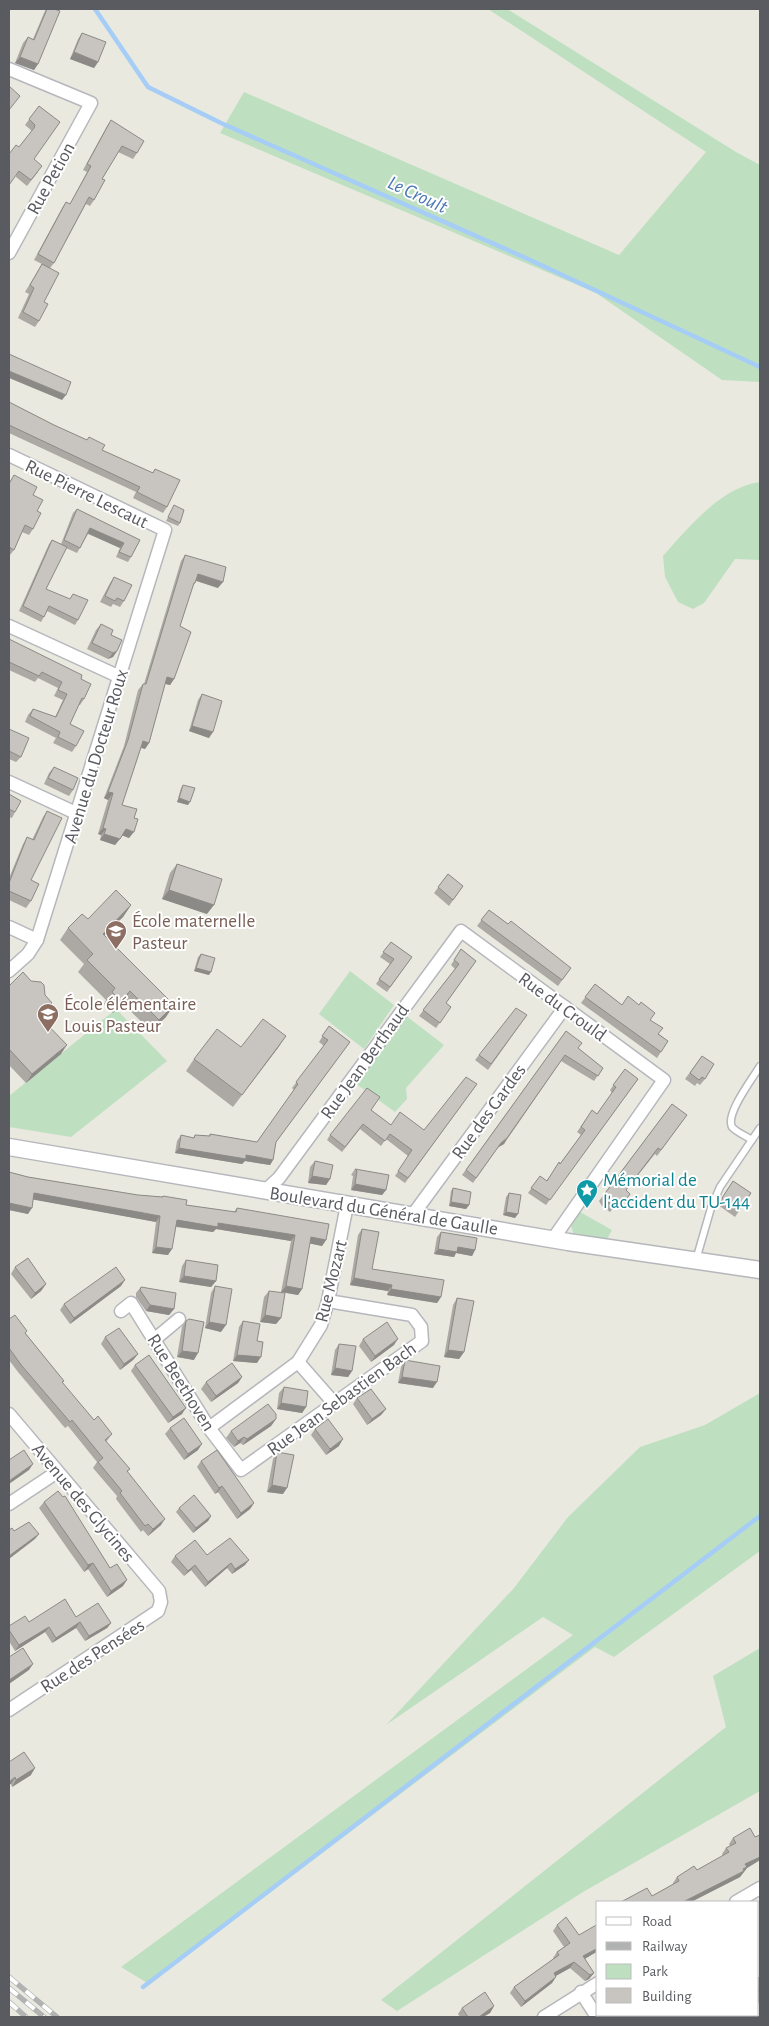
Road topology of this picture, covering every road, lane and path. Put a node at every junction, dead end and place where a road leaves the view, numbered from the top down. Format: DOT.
graph roads {
  1 [pos="9,69"];
  2 [pos="9,254"];
  3 [pos="9,455"];
  4 [pos="165,530"];
  5 [pos="9,626"];
  6 [pos="120,677"];
  7 [pos="9,782"];
  8 [pos="78,814"];
  9 [pos="9,927"];
  10 [pos="461,931"];
  11 [pos="37,940"];
  12 [pos="9,971"];
  13 [pos="565,1007"];
  14 [pos="760,1066"];
  15 [pos="760,1128"];
  16 [pos="752,1140"];
  17 [pos="9,1147"];
  18 [pos="266,1190"];
  19 [pos="347,1205"];
  20 [pos="412,1216"];
  21 [pos="554,1239"];
  22 [pos="696,1261"];
  23 [pos="760,1270"];
  24 [pos="328,1301"];
  25 [pos="121,1311"];
  26 [pos="178,1319"];
  27 [pos="155,1339"];
  28 [pos="298,1362"];
  29 [pos="333,1402"];
  30 [pos="9,1414"];
  31 [pos="209,1428"];
  32 [pos="242,1470"];
  33 [pos="57,1472"];
  34 [pos="9,1504"];
  35 [pos="159,1591"];
  36 [pos="9,1710"];
  37 [pos="760,1888"];
  38 [pos="738,1901"];
  39 [pos="596,1984"];
  40 [pos="581,1992"];
  41 [pos="544,2017"];
  42 [pos="596,2017"];
  1 -- 2 [label="street, Rue Petion"];
  3 -- 4 [label="street, Rue Pierre Lescaut"];
  4 -- 6 [label="street, Avenue du Docteur Roux"];
  5 -- 6 [label="street"];
  6 -- 8 [label="street, Avenue du Docteur Roux"];
  7 -- 8 [label="street"];
  8 -- 11 [label="street, Avenue du Docteur Roux"];
  9 -- 11 [label="street"];
  10 -- 13 [label="street, Rue du Crould"];
  10 -- 18 [label="street, Rue Jean Berthaud"];
  11 -- 12 [label="street, Avenue du Docteur Roux"];
  13 -- 20 [label="street, Rue des Gardes"];
  13 -- 21 [label="street, Rue du Crould"];
  14 -- 16 [label="lane"];
  15 -- 16 [label="lane"];
  16 -- 22 [label="lane"];
  17 -- 18 [label="street, Boulevard du Général de Gaulle"];
  18 -- 19 [label="street, Boulevard du Général de Gaulle"];
  19 -- 20 [label="street, Boulevard du Général de Gaulle"];
  19 -- 24 [label="street, Rue Mozart"];
  20 -- 21 [label="street, Boulevard du Général de Gaulle"];
  21 -- 22 [label="street, Boulevard du Général de Gaulle"];
  22 -- 23 [label="street, Boulevard du Général de Gaulle"];
  24 -- 28 [label="street, Rue Mozart"];
  24 -- 29 [label="street, Rue Jean Sebastien Bach"];
  25 -- 27 [label="street, Rue Beethoven"];
  26 -- 27 [label="street"];
  27 -- 31 [label="street, Rue Beethoven"];
  28 -- 29 [label="street"];
  28 -- 31 [label="street, Rue Mozart"];
  29 -- 32 [label="street, Rue Jean Sebastien Bach"];
  30 -- 33 [label="street, Avenue des Glycines"];
  31 -- 32 [label="street, Rue Beethoven"];
  33 -- 34 [label="street"];
  33 -- 35 [label="street, Avenue des Glycines"];
  35 -- 36 [label="street, Rue des Pensées"];
  37 -- 38 [label="street"];
  39 -- 40 [label="street"];
  40 -- 41 [label="street"];
  40 -- 42 [label="street"];
}
